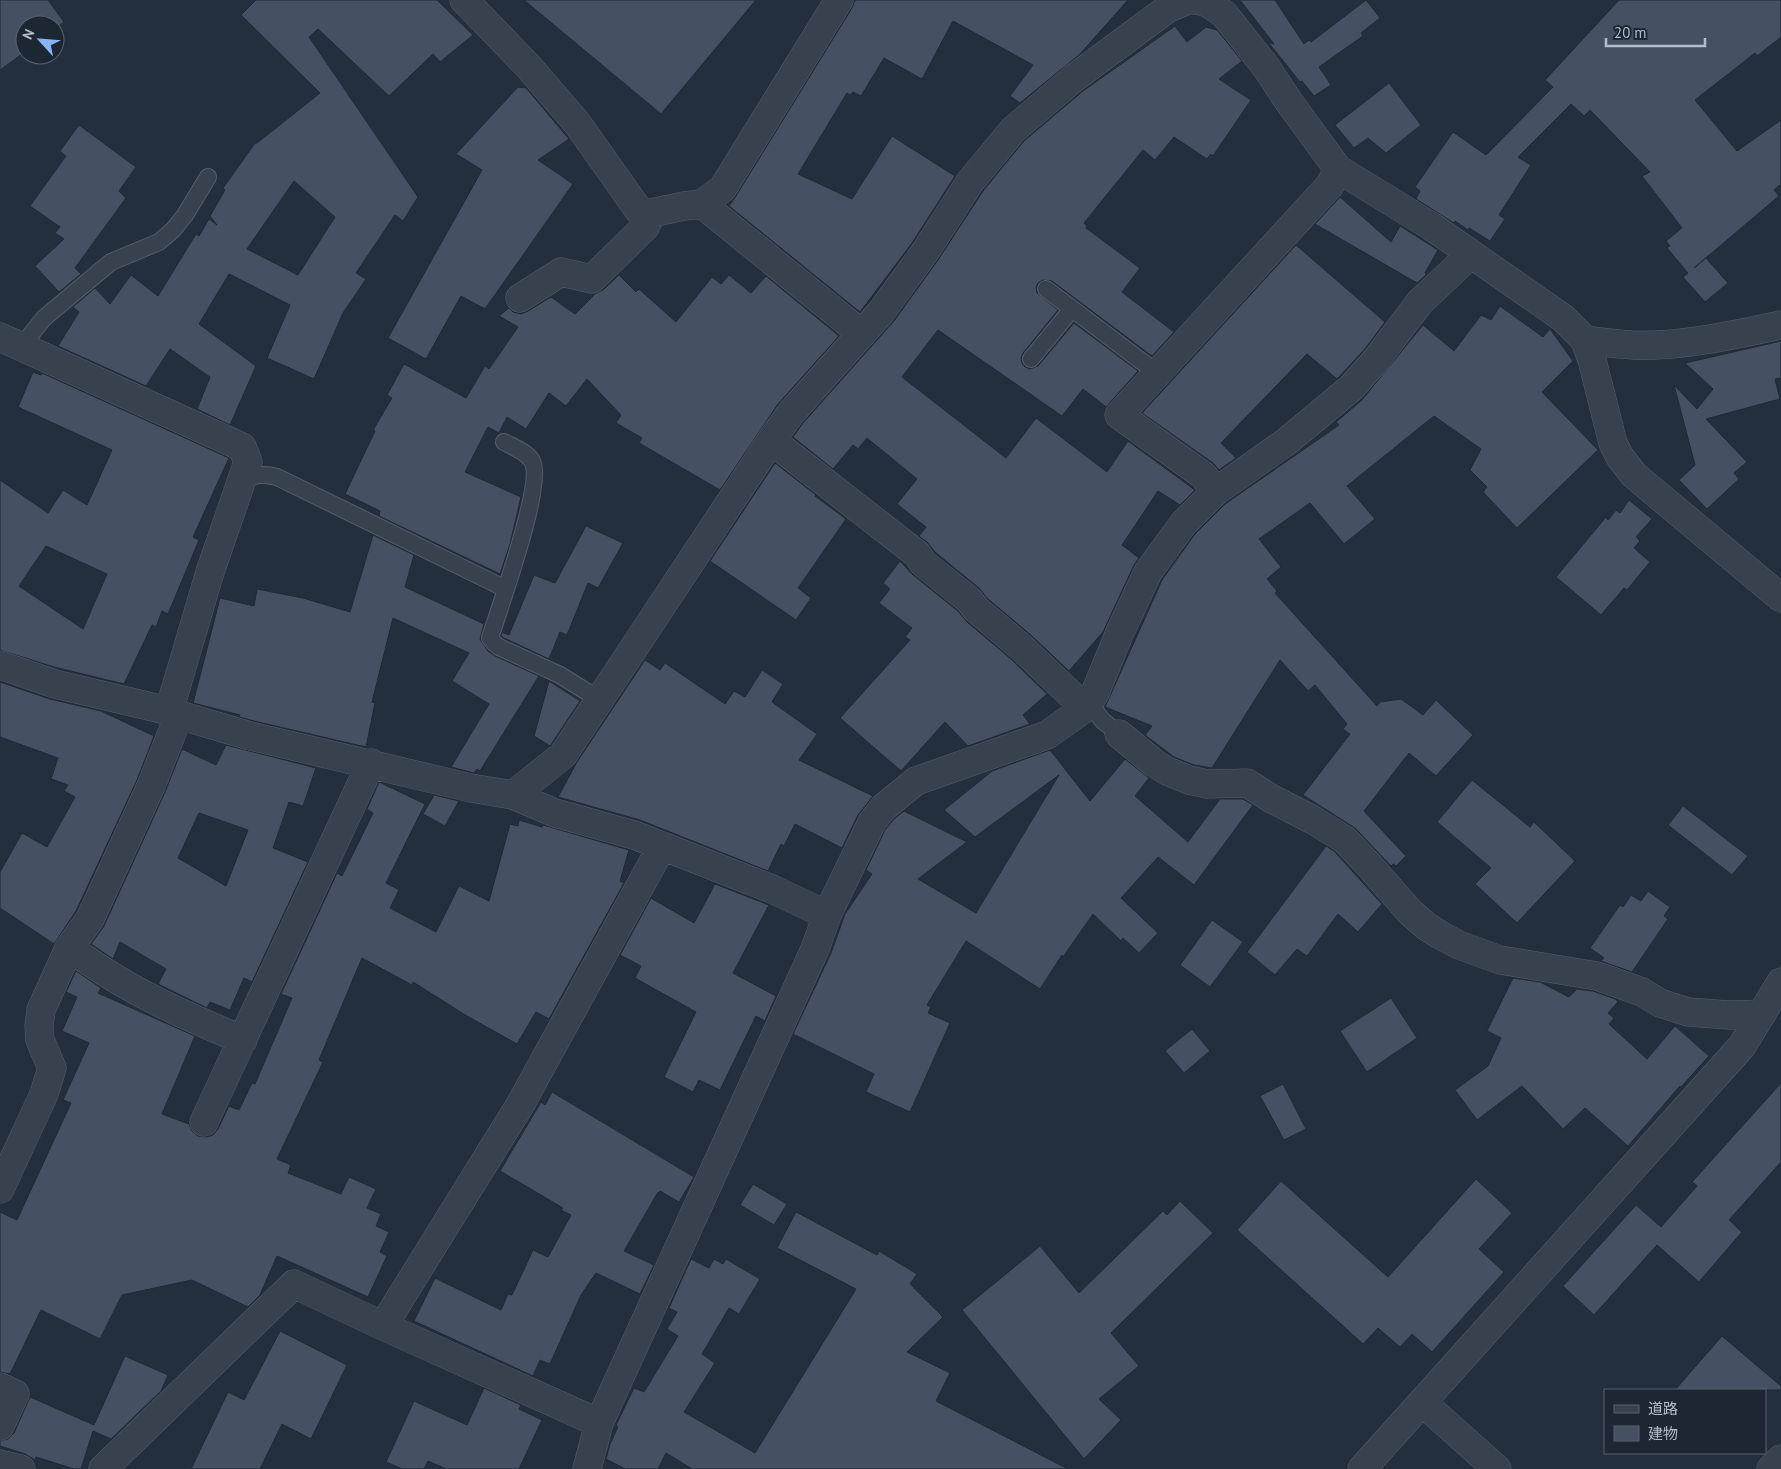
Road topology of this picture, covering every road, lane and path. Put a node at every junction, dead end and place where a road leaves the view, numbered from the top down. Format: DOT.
graph roads {
  1 [pos="464,0"];
  2 [pos="839,0"];
  3 [pos="1188,0"];
  4 [pos="1193,0"];
  5 [pos="1338,169"];
  6 [pos="208,177"];
  7 [pos="702,204"];
  8 [pos="652,213"];
  9 [pos="1471,254"];
  10 [pos="1046,289"];
  11 [pos="520,298"];
  12 [pos="1072,309"];
  13 [pos="1781,325"];
  14 [pos="862,334"];
  15 [pos="1585,340"];
  16 [pos="10,342"];
  17 [pos="1031,359"];
  18 [pos="1157,374"];
  19 [pos="772,439"];
  20 [pos="504,442"];
  21 [pos="241,480"];
  22 [pos="1215,492"];
  23 [pos="506,589"];
  24 [pos="1781,598"];
  25 [pos="0,665"];
  26 [pos="600,700"];
  27 [pos="1087,705"];
  28 [pos="174,713"];
  29 [pos="1118,734"];
  30 [pos="371,763"];
  31 [pos="514,795"];
  32 [pos="662,846"];
  33 [pos="827,915"];
  34 [pos="70,948"];
  35 [pos="1781,982"];
  36 [pos="1762,1014"];
  37 [pos="243,1040"];
  38 [pos="204,1122"];
  39 [pos="0,1189"];
  40 [pos="383,1326"];
  41 [pos="0,1387"];
  42 [pos="1422,1402"];
  43 [pos="599,1423"];
  44 [pos="0,1426"];
  45 [pos="1781,1459"];
  46 [pos="0,1464"];
  47 [pos="22,1469"];
  48 [pos="103,1469"];
  49 [pos="587,1469"];
  50 [pos="1362,1469"];
  51 [pos="1497,1469"];
  52 [pos="1771,1469"];
  1 -- 8 [label="street"];
  2 -- 7 [label="street"];
  3 -- 14 [label="street"];
  4 -- 5 [label="street"];
  5 -- 9 [label="street"];
  5 -- 18 [label="street"];
  6 -- 16 [label="lane"];
  7 -- 8 [label="street"];
  7 -- 14 [label="street"];
  8 -- 11 [label="street"];
  9 -- 15 [label="street"];
  9 -- 22 [label="street"];
  10 -- 12 [label="lane"];
  12 -- 17 [label="lane"];
  12 -- 18 [label="lane"];
  13 -- 15 [label="street"];
  14 -- 19 [label="street"];
  15 -- 24 [label="street"];
  16 -- 21 [label="street"];
  18 -- 22 [label="street"];
  19 -- 26 [label="street"];
  19 -- 27 [label="street"];
  20 -- 23 [label="lane"];
  21 -- 23 [label="lane"];
  21 -- 28 [label="street"];
  22 -- 27 [label="street"];
  23 -- 26 [label="lane"];
  25 -- 28 [label="street"];
  26 -- 31 [label="street"];
  27 -- 29 [label="lane"];
  27 -- 33 [label="street"];
  28 -- 30 [label="street"];
  28 -- 34 [label="street"];
  29 -- 36 [label="street"];
  30 -- 31 [label="street"];
  30 -- 37 [label="street"];
  31 -- 32 [label="street"];
  32 -- 33 [label="street"];
  32 -- 40 [label="street"];
  33 -- 43 [label="street"];
  34 -- 37 [label="street"];
  34 -- 39 [label="street"];
  35 -- 36 [label="street"];
  36 -- 42 [label="street"];
  37 -- 38 [label="street"];
  40 -- 43 [label="street"];
  40 -- 48 [label="street"];
  41 -- 44 [label="street"];
  42 -- 50 [label="street"];
  42 -- 51 [label="street"];
  43 -- 49 [label="street"];
  45 -- 52 [label="street"];
  46 -- 47 [label="street"];
}
